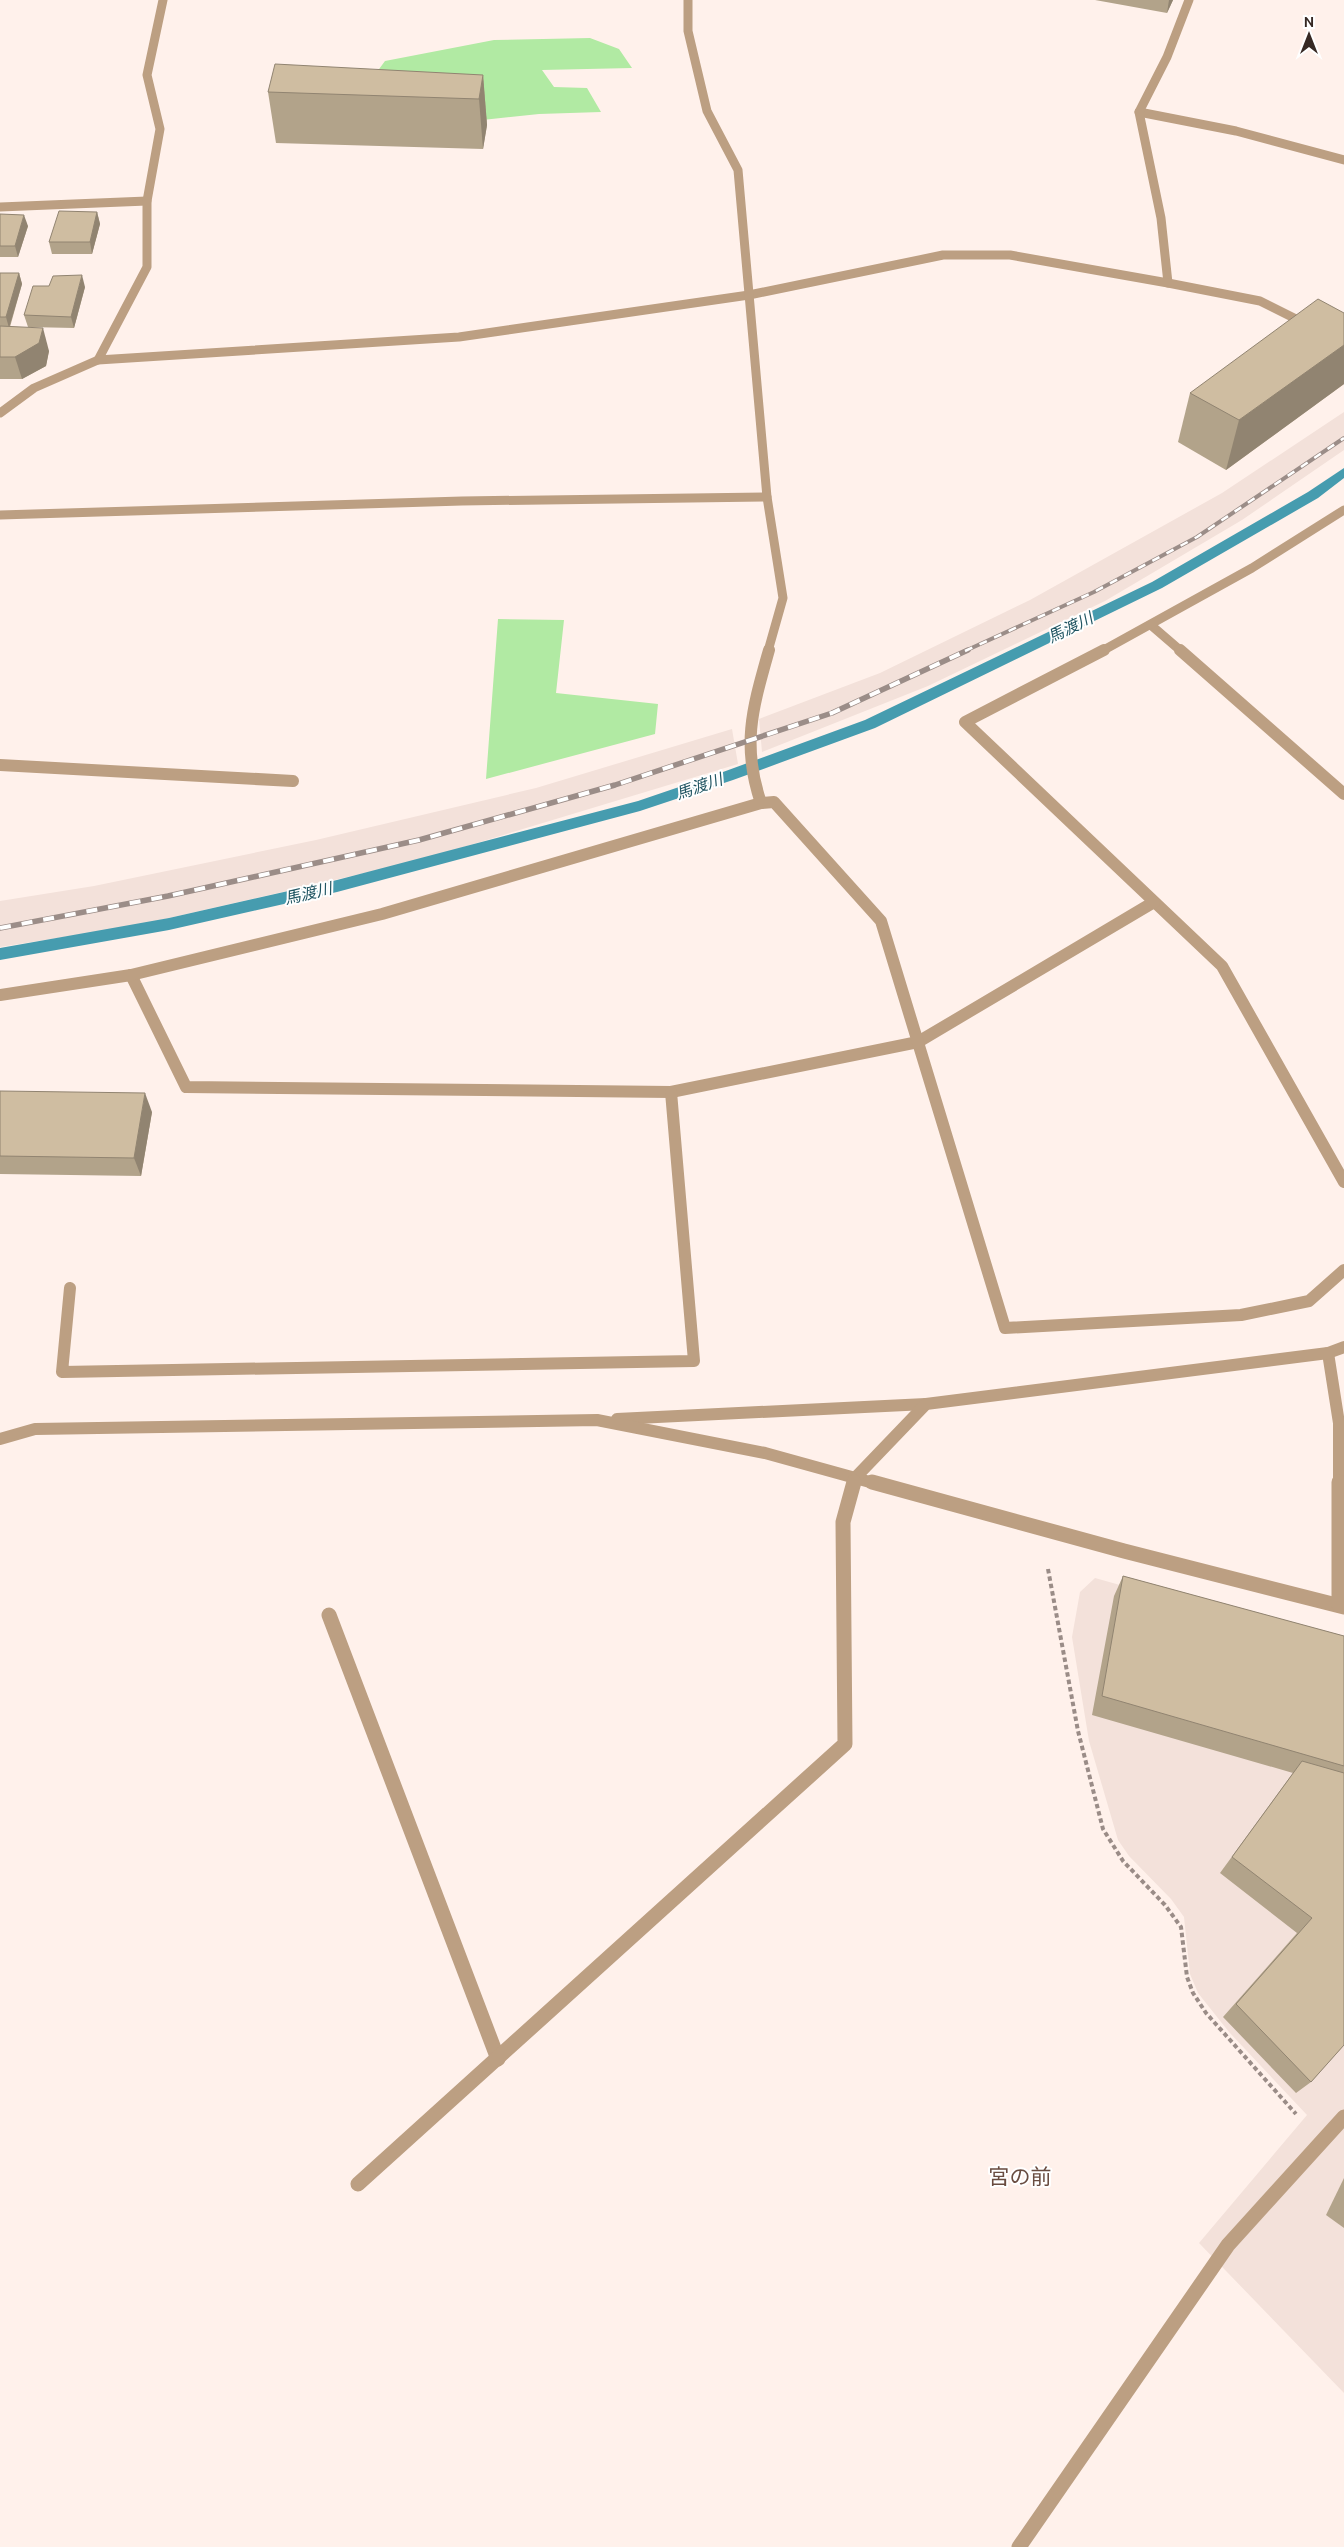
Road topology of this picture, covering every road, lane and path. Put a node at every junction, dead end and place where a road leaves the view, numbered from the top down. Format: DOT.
graph roads {
  1 [pos="163,0"];
  2 [pos="688,0"];
  3 [pos="1188,0"];
  4 [pos="1139,112"];
  5 [pos="1344,160"];
  6 [pos="147,201"];
  7 [pos="0,207"];
  8 [pos="1168,283"];
  9 [pos="749,295"];
  10 [pos="1319,330"];
  11 [pos="98,360"];
  12 [pos="0,413"];
  13 [pos="767,497"];
  14 [pos="1344,510"];
  15 [pos="0,515"];
  16 [pos="1152,626"];
  17 [pos="0,765"];
  18 [pos="293,781"];
  19 [pos="1344,794"];
  20 [pos="761,803"];
  21 [pos="1154,902"];
  22 [pos="131,975"];
  23 [pos="0,995"];
  24 [pos="918,1042"];
  25 [pos="672,1092"];
  26 [pos="1344,1182"];
  27 [pos="1344,1270"];
  28 [pos="70,1288"];
  29 [pos="1344,1347"];
  30 [pos="1328,1354"];
  31 [pos="926,1404"];
  32 [pos="597,1420"];
  33 [pos="0,1439"];
  34 [pos="855,1478"];
  35 [pos="1040,1529"];
  36 [pos="1342,1606"];
  37 [pos="330,1615"];
  38 [pos="498,2059"];
  39 [pos="1344,2117"];
  40 [pos="1321,2142"];
  41 [pos="358,2184"];
  42 [pos="1019,2547"];
  1 -- 6 [label="street"];
  2 -- 9 [label="street"];
  3 -- 4 [label="street"];
  4 -- 5 [label="street"];
  4 -- 8 [label="street"];
  6 -- 7 [label="street"];
  6 -- 11 [label="street"];
  8 -- 9 [label="street"];
  8 -- 10 [label="street"];
  9 -- 11 [label="street"];
  9 -- 13 [label="street"];
  11 -- 12 [label="street"];
  13 -- 15 [label="street"];
  13 -- 20 [label="street"];
  14 -- 16 [label="street"];
  16 -- 19 [label="street"];
  16 -- 21 [label="street"];
  17 -- 18 [label="street"];
  20 -- 22 [label="street"];
  20 -- 24 [label="street"];
  21 -- 24 [label="street"];
  21 -- 26 [label="street"];
  22 -- 23 [label="street"];
  22 -- 25 [label="street"];
  24 -- 25 [label="street"];
  24 -- 27 [label="street"];
  25 -- 28 [label="street"];
  29 -- 30 [label="street"];
  30 -- 31 [label="street"];
  30 -- 36 [label="street"];
  31 -- 32 [label="street"];
  31 -- 34 [label="street"];
  32 -- 33 [label="street"];
  32 -- 34 [label="street"];
  34 -- 35 [label="street"];
  34 -- 38 [label="street"];
  35 -- 36 [label="street"];
  35 -- 40 [label="path"];
  37 -- 38 [label="street"];
  38 -- 41 [label="street"];
  39 -- 40 [label="street"];
  40 -- 42 [label="street"];
}
